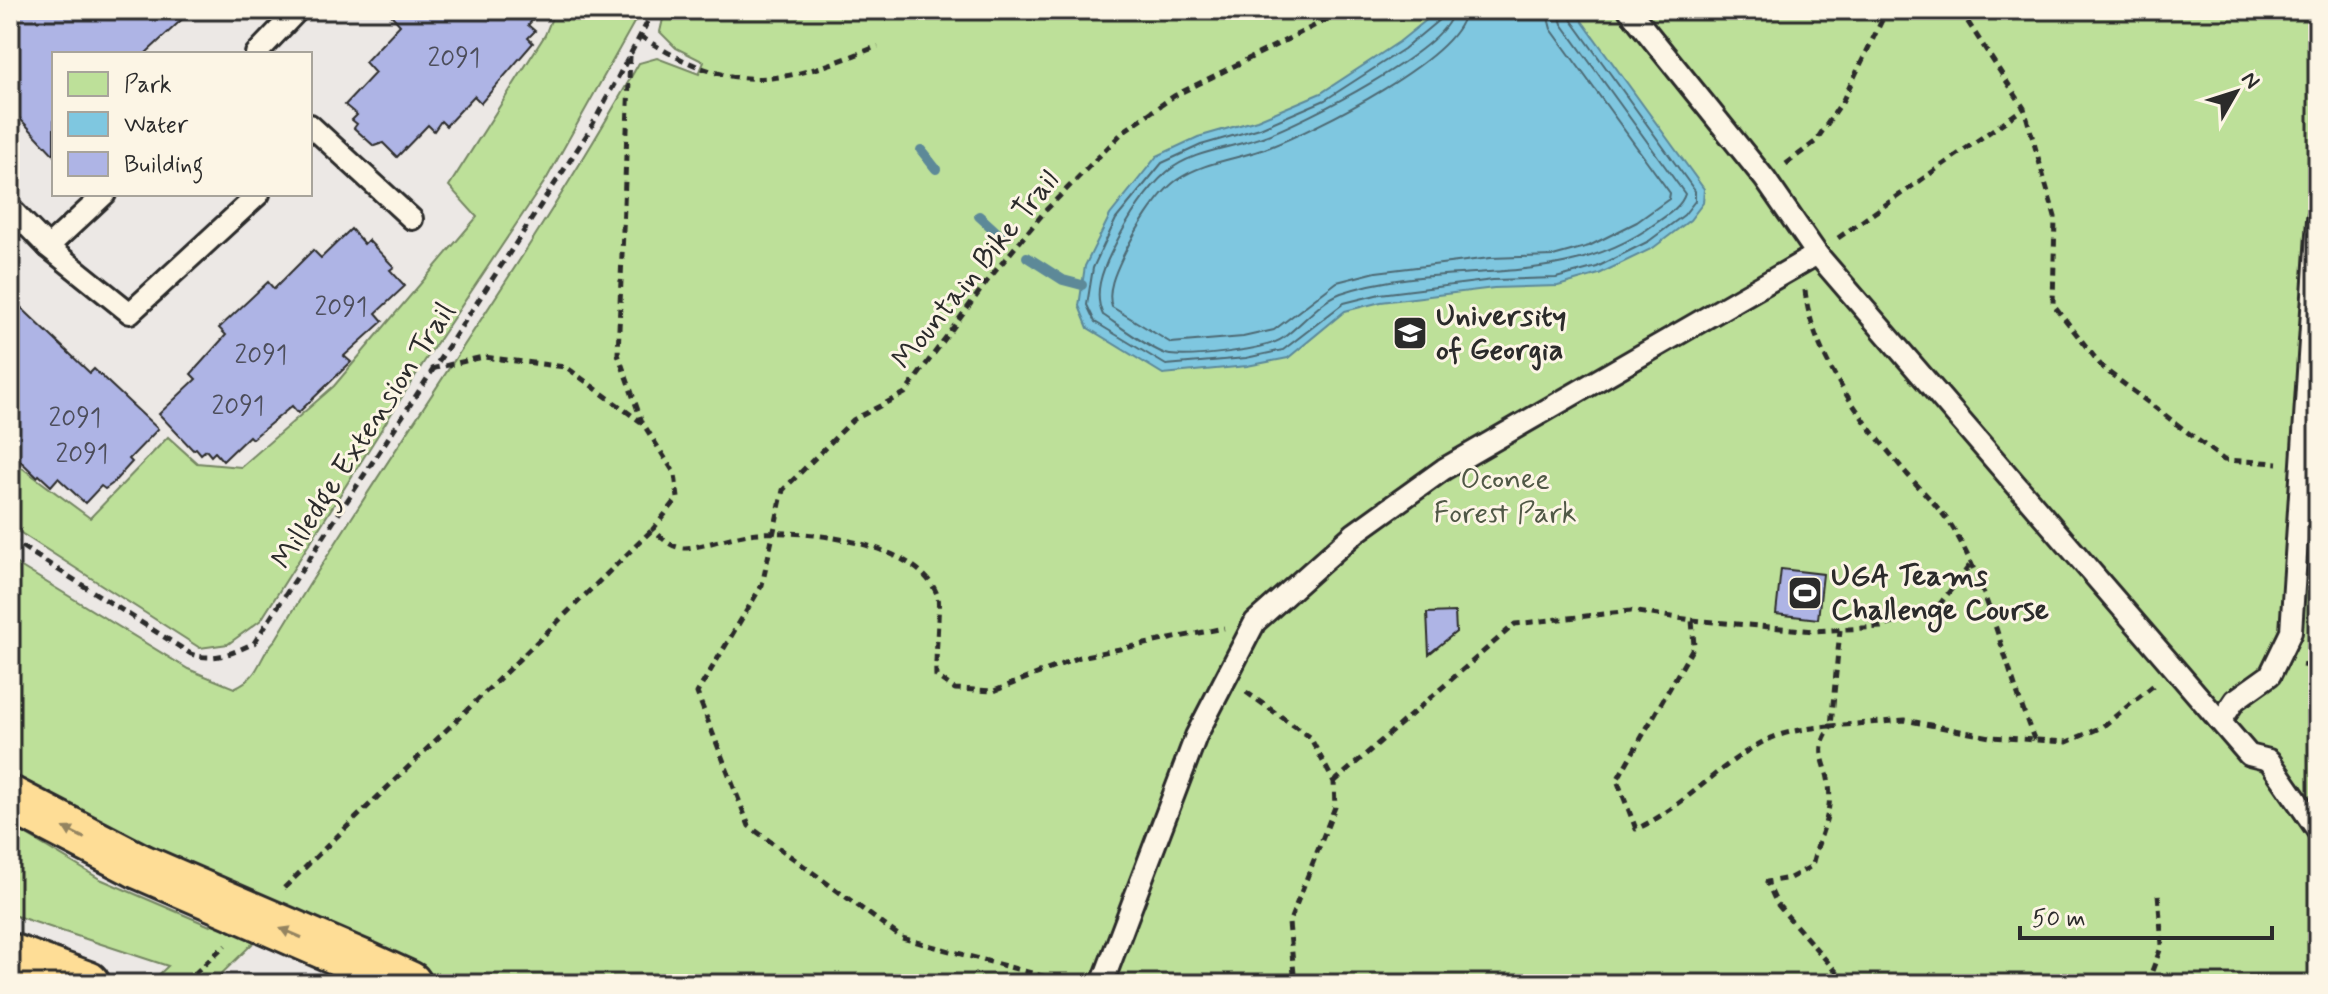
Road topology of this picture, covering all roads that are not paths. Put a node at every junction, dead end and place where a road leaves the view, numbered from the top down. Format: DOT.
graph roads {
  1 [pos="298,10"];
  2 [pos="1629,10"];
  3 [pos="258,52"];
  4 [pos="314,136"];
  5 [pos="103,196"];
  6 [pos="257,196"];
  7 [pos="10,208"];
  8 [pos="412,219"];
  9 [pos="2318,219"];
  10 [pos="48,247"];
  11 [pos="1817,254"];
  12 [pos="2218,719"];
  13 [pos="10,799"];
  14 [pos="2318,831"];
  15 [pos="22,961"];
  16 [pos="87,984"];
  17 [pos="409,984"];
  18 [pos="1102,984"];
  1 -- 3 [label="lane"];
  2 -- 11 [label="lane"];
  4 -- 8 [label="lane"];
  5 -- 10 [label="lane"];
  6 -- 10 [label="lane"];
  7 -- 10 [label="lane"];
  9 -- 12 [label="lane"];
  11 -- 12 [label="lane"];
  11 -- 18 [label="lane"];
  12 -- 14 [label="lane"];
  17 -- 13 [label="highway, one-way, bridge"];
  15 -- 16 [label="highway"];
}
